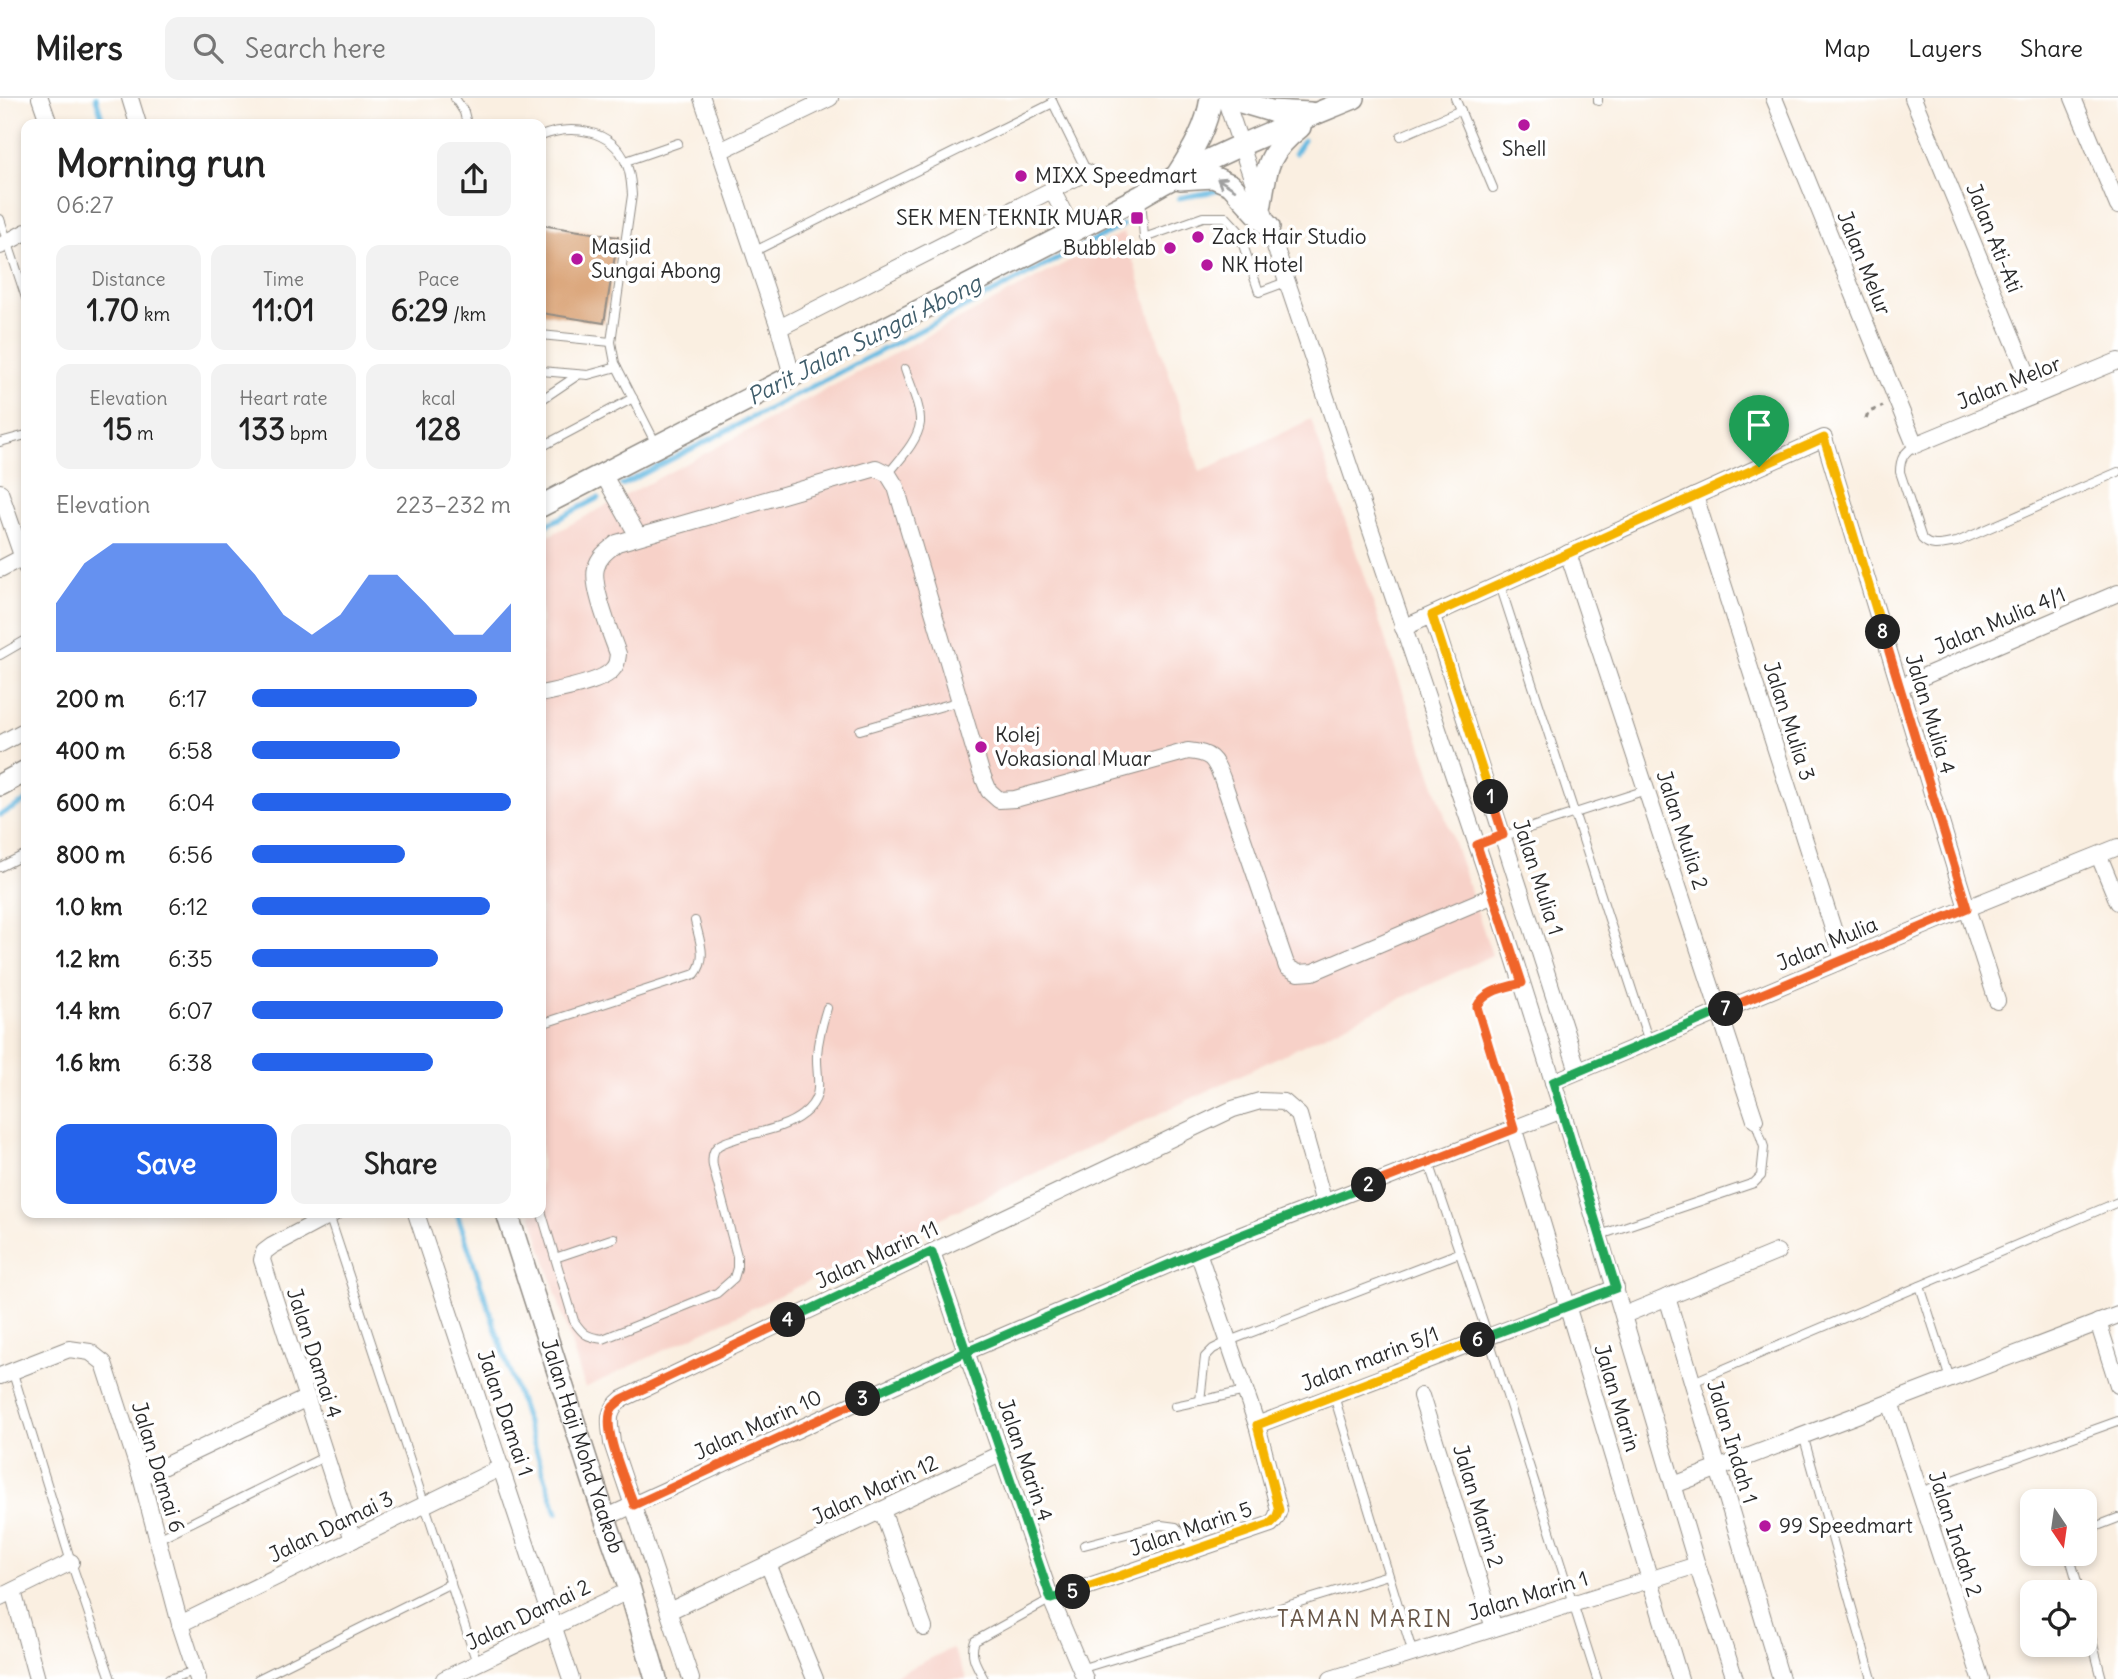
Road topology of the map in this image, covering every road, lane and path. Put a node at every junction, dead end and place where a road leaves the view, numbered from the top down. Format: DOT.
graph roads {
  1 [pos="40,98"];
  2 [pos="130,98"];
  3 [pos="455,98"];
  4 [pos="702,98"];
  5 [pos="830,98"];
  6 [pos="1211,98"];
  7 [pos="1226,98"];
  8 [pos="1353,98"];
  9 [pos="1455,98"];
  10 [pos="1774,98"];
  11 [pos="1913,98"];
  12 [pos="2073,98"];
  13 [pos="1052,100"];
  14 [pos="1461,110"];
  15 [pos="1321,111"];
  16 [pos="47,119"];
  17 [pos="136,119"];
  18 [pos="466,119"];
  19 [pos="546,135"];
  20 [pos="1401,136"];
  21 [pos="678,143"];
  22 [pos="1239,145"];
  23 [pos="720,151"];
  24 [pos="626,161"];
  25 [pos="1087,172"];
  26 [pos="1171,179"];
  27 [pos="1493,188"];
  28 [pos="1052,190"];
  29 [pos="1141,196"];
  30 [pos="1261,204"];
  31 [pos="2118,206"];
  32 [pos="0,219"];
  33 [pos="1269,227"];
  34 [pos="1073,231"];
  35 [pos="21,235"];
  36 [pos="4,244"];
  37 [pos="753,252"];
  38 [pos="1286,282"];
  39 [pos="21,286"];
  40 [pos="779,328"];
  41 [pos="546,336"];
  42 [pos="611,342"];
  43 [pos="2118,361"];
  44 [pos="617,367"];
  45 [pos="905,369"];
  46 [pos="546,372"];
  47 [pos="578,375"];
  48 [pos="792,376"];
  49 [pos="2036,395"];
  50 [pos="546,397"];
  51 [pos="633,398"];
  52 [pos="21,436"];
  53 [pos="0,442"];
  54 [pos="546,444"];
  55 [pos="1915,445"];
  56 [pos="657,446"];
  57 [pos="2118,472"];
  58 [pos="603,474"];
  59 [pos="888,474"];
  60 [pos="0,492"];
  61 [pos="1695,496"];
  62 [pos="546,503"];
  63 [pos="638,536"];
  64 [pos="21,551"];
  65 [pos="1569,554"];
  66 [pos="21,563"];
  67 [pos="0,569"];
  68 [pos="1500,584"];
  69 [pos="2118,593"];
  70 [pos="1432,615"];
  71 [pos="1403,628"];
  72 [pos="21,643"];
  73 [pos="0,655"];
  74 [pos="1899,687"];
  75 [pos="546,693"];
  76 [pos="960,701"];
  77 [pos="860,730"];
  78 [pos="21,733"];
  79 [pos="0,744"];
  80 [pos="21,774"];
  81 [pos="0,785"];
  82 [pos="1646,790"];
  83 [pos="1574,812"];
  84 [pos="1503,835"];
  85 [pos="1477,845"];
  86 [pos="2118,847"];
  87 [pos="21,856"];
  88 [pos="2099,856"];
  89 [pos="0,867"];
  90 [pos="1494,895"];
  91 [pos="2118,902"];
  92 [pos="1967,908"];
  93 [pos="695,921"];
  94 [pos="1843,960"];
  95 [pos="1522,983"];
  96 [pos="1997,1001"];
  97 [pos="827,1008"];
  98 [pos="1719,1012"];
  99 [pos="546,1022"];
  100 [pos="1649,1042"];
  101 [pos="1578,1071"];
  102 [pos="1553,1082"];
  103 [pos="1562,1110"];
  104 [pos="1755,1120"];
  105 [pos="1514,1129"];
  106 [pos="1429,1162"];
  107 [pos="2118,1202"];
  108 [pos="1324,1203"];
  109 [pos="324,1218"];
  110 [pos="333,1218"];
  111 [pos="418,1218"];
  112 [pos="509,1218"];
  113 [pos="543,1218"];
  114 [pos="1600,1235"];
  115 [pos="614,1238"];
  116 [pos="932,1252"];
  117 [pos="1198,1252"];
  118 [pos="1777,1252"];
  119 [pos="1459,1253"];
  120 [pos="555,1258"];
  121 [pos="1920,1286"];
  122 [pos="1616,1288"];
  123 [pos="1667,1297"];
  124 [pos="1567,1306"];
  125 [pos="1624,1315"];
  126 [pos="2118,1315"];
  127 [pos="2098,1322"];
  128 [pos="1488,1336"];
  129 [pos="1228,1341"];
  130 [pos="966,1352"];
  131 [pos="6,1373"];
  132 [pos="1950,1379"];
  133 [pos="1693,1382"];
  134 [pos="2118,1385"];
  135 [pos="1246,1391"];
  136 [pos="1334,1396"];
  137 [pos="1421,1396"];
  138 [pos="307,1398"];
  139 [pos="1200,1401"];
  140 [pos="1890,1402"];
  141 [pos="1175,1406"];
  142 [pos="2118,1421"];
  143 [pos="1257,1425"];
  144 [pos="1803,1435"];
  145 [pos="1000,1454"];
  146 [pos="326,1456"];
  147 [pos="502,1468"];
  148 [pos="1718,1468"];
  149 [pos="141,1477"];
  150 [pos="1674,1485"];
  151 [pos="1920,1492"];
  152 [pos="425,1505"];
  153 [pos="634,1505"];
  154 [pos="882,1510"];
  155 [pos="605,1518"];
  156 [pos="2118,1518"];
  157 [pos="2097,1526"];
  158 [pos="158,1539"];
  159 [pos="353,1540"];
  160 [pos="1084,1545"];
  161 [pos="1195,1550"];
  162 [pos="71,1562"];
  163 [pos="768,1564"];
  164 [pos="1697,1565"];
  165 [pos="1388,1575"];
  166 [pos="1650,1580"];
  167 [pos="451,1583"];
  168 [pos="630,1590"];
  169 [pos="6,1594"];
  170 [pos="1051,1599"];
  171 [pos="1574,1604"];
  172 [pos="668,1611"];
  173 [pos="180,1625"];
  174 [pos="555,1626"];
  175 [pos="924,1628"];
  176 [pos="1494,1628"];
  177 [pos="1413,1654"];
  178 [pos="2096,1657"];
  179 [pos="477,1663"];
  180 [pos="1083,1674"];
  181 [pos="197,1675"];
  182 [pos="37,1679"];
  183 [pos="111,1679"];
  184 [pos="169,1679"];
  185 [pos="258,1679"];
  186 [pos="444,1679"];
  187 [pos="571,1679"];
  188 [pos="656,1679"];
  189 [pos="691,1679"];
  190 [pos="815,1679"];
  191 [pos="984,1679"];
  192 [pos="1332,1679"];
  193 [pos="1597,1679"];
  194 [pos="1680,1679"];
  195 [pos="1735,1679"];
  196 [pos="1781,1679"];
  197 [pos="1872,1679"];
  198 [pos="1980,1679"];
  199 [pos="2102,1679"];
  1 -- 16 [label="street"];
  2 -- 17 [label="street"];
  3 -- 18 [label="lane"];
  4 -- 23 [label="street"];
  5 -- 23 [label="street"];
  6 -- 26 [label="street"];
  7 -- 15 [label="street"];
  7 -- 22 [label="street"];
  8 -- 15 [label="street"];
  9 -- 14 [label="lane"];
  10 -- 55 [label="street, Jalan Melur"];
  11 -- 49 [label="street, Jalan Ati-Ati"];
  12 -- 31 [label="street"];
  13 -- 25 [label="lane"];
  13 -- 37 [label="lane"];
  14 -- 20 [label="lane"];
  14 -- 27 [label="lane"];
  15 -- 22 [label="street"];
  15 -- 30 [label="street"];
  19 -- 24 [label="lane"];
  21 -- 24 [label="lane"];
  22 -- 26 [label="street"];
  22 -- 30 [label="street"];
  23 -- 37 [label="street"];
  24 -- 42 [label="lane"];
  25 -- 28 [label="street"];
  26 -- 29 [label="street"];
  33 -- 26 [label="street, one-way"];
  28 -- 34 [label="street"];
  28 -- 40 [label="street"];
  29 -- 34 [label="street"];
  29 -- 38 [label="lane"];
  30 -- 33 [label="street"];
  32 -- 36 [label="lane"];
  33 -- 38 [label="street"];
  34 -- 48 [label="street"];
  35 -- 36 [label="street"];
  36 -- 39 [label="lane"];
  37 -- 40 [label="street"];
  38 -- 71 [label="street"];
  40 -- 48 [label="street"];
  41 -- 42 [label="lane"];
  42 -- 44 [label="lane"];
  43 -- 49 [label="street, Jalan Melor"];
  44 -- 47 [label="lane"];
  44 -- 51 [label="lane"];
  45 -- 59 [label="lane"];
  46 -- 47 [label="lane"];
  47 -- 50 [label="lane"];
  48 -- 56 [label="street"];
  49 -- 55 [label="street, Jalan Melor"];
  51 -- 54 [label="lane"];
  51 -- 56 [label="lane"];
  52 -- 53 [label="lane"];
  55 -- 57 [label="lane"];
  56 -- 58 [label="street"];
  58 -- 62 [label="street"];
  58 -- 63 [label="street"];
  59 -- 63 [label="street"];
  59 -- 76 [label="street"];
  60 -- 64 [label="street"];
  61 -- 65 [label="street"];
  61 -- 74 [label="street, Jalan Mulia 4"];
  61 -- 94 [label="street, Jalan Mulia 3"];
  63 -- 75 [label="street"];
  65 -- 68 [label="street"];
  65 -- 82 [label="street, Jalan Mulia 2"];
  66 -- 67 [label="street"];
  68 -- 70 [label="street"];
  68 -- 83 [label="lane"];
  69 -- 74 [label="street, Jalan Mulia 4/1"];
  70 -- 71 [label="street"];
  70 -- 84 [label="street, Jalan Mulia 1"];
  71 -- 85 [label="street"];
  72 -- 73 [label="lane"];
  74 -- 92 [label="street, Jalan Mulia 4"];
  76 -- 77 [label="lane"];
  76 -- 90 [label="street"];
  78 -- 79 [label="street"];
  80 -- 81 [label="street"];
  82 -- 83 [label="lane"];
  82 -- 98 [label="street, Jalan Mulia 2"];
  83 -- 84 [label="lane"];
  83 -- 100 [label="lane"];
  84 -- 85 [label="lane"];
  84 -- 101 [label="street, Jalan Mulia 1"];
  85 -- 90 [label="street"];
  86 -- 88 [label="street, Jalan Mulia"];
  87 -- 89 [label="lane"];
  88 -- 91 [label="street"];
  88 -- 92 [label="street, Jalan Mulia"];
  90 -- 95 [label="street"];
  92 -- 94 [label="street, Jalan Mulia"];
  92 -- 96 [label="street, Jalan Mulia 4"];
  93 -- 99 [label="lane"];
  94 -- 98 [label="street, Jalan Mulia"];
  95 -- 102 [label="street"];
  95 -- 105 [label="lane"];
  97 -- 120 [label="lane"];
  98 -- 100 [label="street, Jalan Mulia"];
  98 -- 104 [label="street, Jalan Mulia 2"];
  100 -- 101 [label="street, Jalan Mulia"];
  101 -- 102 [label="street, Jalan Mulia"];
  102 -- 103 [label="street"];
  103 -- 105 [label="street, Jalan Marin 10"];
  103 -- 114 [label="street"];
  104 -- 114 [label="lane"];
  105 -- 106 [label="street, Jalan Marin 10"];
  105 -- 124 [label="street, Jalan Marin"];
  106 -- 108 [label="street, Jalan Marin 10"];
  106 -- 119 [label="lane"];
  107 -- 121 [label="lane"];
  108 -- 116 [label="street, Jalan Marin 11"];
  108 -- 117 [label="street, Jalan Marin 10"];
  109 -- 138 [label="street, Jalan Damai 4"];
  110 -- 152 [label="lane"];
  111 -- 147 [label="street, Jalan Damai 1"];
  112 -- 155 [label="street, Jalan Haji Mohd Yaakob"];
  113 -- 120 [label="lane"];
  114 -- 122 [label="street"];
  115 -- 120 [label="lane"];
  116 -- 130 [label="street, Jalan Marin 4"];
  116 -- 153 [label="street, Jalan Marin 11"];
  117 -- 129 [label="street, Jalan Marin 5"];
  117 -- 130 [label="street, Jalan Marin 10"];
  118 -- 123 [label="street"];
  119 -- 128 [label="lane"];
  119 -- 129 [label="lane"];
  121 -- 132 [label="lane"];
  121 -- 133 [label="lane"];
  122 -- 124 [label="street, Jalan marin 5/1"];
  122 -- 125 [label="street"];
  123 -- 125 [label="street"];
  123 -- 133 [label="street, Jalan Indah 1"];
  124 -- 128 [label="street, Jalan marin 5/1"];
  124 -- 166 [label="street, Jalan Marin"];
  125 -- 150 [label="street"];
  126 -- 127 [label="street"];
  127 -- 132 [label="street"];
  127 -- 134 [label="street"];
  128 -- 136 [label="street, Jalan marin 5/1"];
  128 -- 171 [label="lane"];
  129 -- 135 [label="street, Jalan Marin 5"];
  129 -- 139 [label="lane"];
  130 -- 145 [label="street, Jalan Marin 4"];
  130 -- 153 [label="street, Jalan Marin 10"];
  131 -- 149 [label="street, Jalan Damai 6"];
  131 -- 162 [label="lane"];
  132 -- 140 [label="street"];
  133 -- 148 [label="street, Jalan Indah 1"];
  135 -- 139 [label="lane"];
  135 -- 143 [label="street, Jalan Marin 5"];
  136 -- 143 [label="street, Jalan marin 5/1"];
  136 -- 165 [label="lane"];
  137 -- 176 [label="street, Jalan Marin 2"];
  138 -- 146 [label="street, Jalan Damai 4"];
  138 -- 149 [label="street"];
  139 -- 141 [label="lane"];
  140 -- 144 [label="street"];
  140 -- 151 [label="street, Jalan Indah 2"];
  142 -- 151 [label="lane"];
  143 -- 161 [label="street, Jalan Marin 5"];
  144 -- 148 [label="street"];
  144 -- 197 [label="lane"];
  145 -- 154 [label="street, Jalan Marin 12"];
  145 -- 170 [label="street, Jalan Marin 4"];
  146 -- 158 [label="lane"];
  146 -- 159 [label="street, Jalan Damai 4"];
  147 -- 152 [label="street, Jalan Damai 3"];
  147 -- 174 [label="street, Jalan Damai 1"];
  148 -- 150 [label="street"];
  148 -- 196 [label="street, Jalan Indah 1"];
  149 -- 158 [label="street, Jalan Damai 6"];
  150 -- 164 [label="street"];
  151 -- 198 [label="street, Jalan Indah 2"];
  152 -- 159 [label="street, Jalan Damai 3"];
  152 -- 167 [label="lane"];
  153 -- 155 [label="street, Jalan Marin 10"];
  153 -- 172 [label="street, Jalan Marin 11"];
  154 -- 163 [label="street, Jalan Marin 12"];
  154 -- 175 [label="street"];
  155 -- 168 [label="street, Jalan Haji Mohd Yaakob"];
  156 -- 157 [label="lane"];
  158 -- 173 [label="street, Jalan Damai 6"];
  159 -- 173 [label="street, Jalan Damai 3"];
  160 -- 161 [label="lane"];
  161 -- 170 [label="street, Jalan Marin 5"];
  162 -- 169 [label="street"];
  162 -- 183 [label="lane"];
  163 -- 172 [label="street, Jalan Marin 12"];
  163 -- 190 [label="street"];
  164 -- 166 [label="street, Jalan Marin 1"];
  164 -- 195 [label="street"];
  165 -- 177 [label="lane"];
  165 -- 180 [label="lane"];
  166 -- 171 [label="street, Jalan Marin 1"];
  166 -- 194 [label="street, Jalan Marin"];
  167 -- 179 [label="lane"];
  167 -- 185 [label="lane"];
  168 -- 174 [label="street, Jalan Damai 2"];
  168 -- 188 [label="street, Jalan Haji Mohd Yaakob"];
  169 -- 182 [label="street"];
  170 -- 180 [label="street, Jalan Marin 4"];
  170 -- 191 [label="lane"];
  171 -- 176 [label="street, Jalan Marin 1"];
  171 -- 193 [label="lane"];
  172 -- 189 [label="street, Jalan Marin 11"];
  173 -- 181 [label="street, Jalan Damai 6"];
  174 -- 179 [label="street, Jalan Damai 2"];
  174 -- 187 [label="street, Jalan Damai 1"];
  176 -- 177 [label="street, Jalan Marin 1"];
  177 -- 192 [label="street, Jalan Marin 1"];
  178 -- 199 [label="lane"];
  179 -- 186 [label="street, Jalan Damai 2"];
  181 -- 184 [label="lane"];
}
